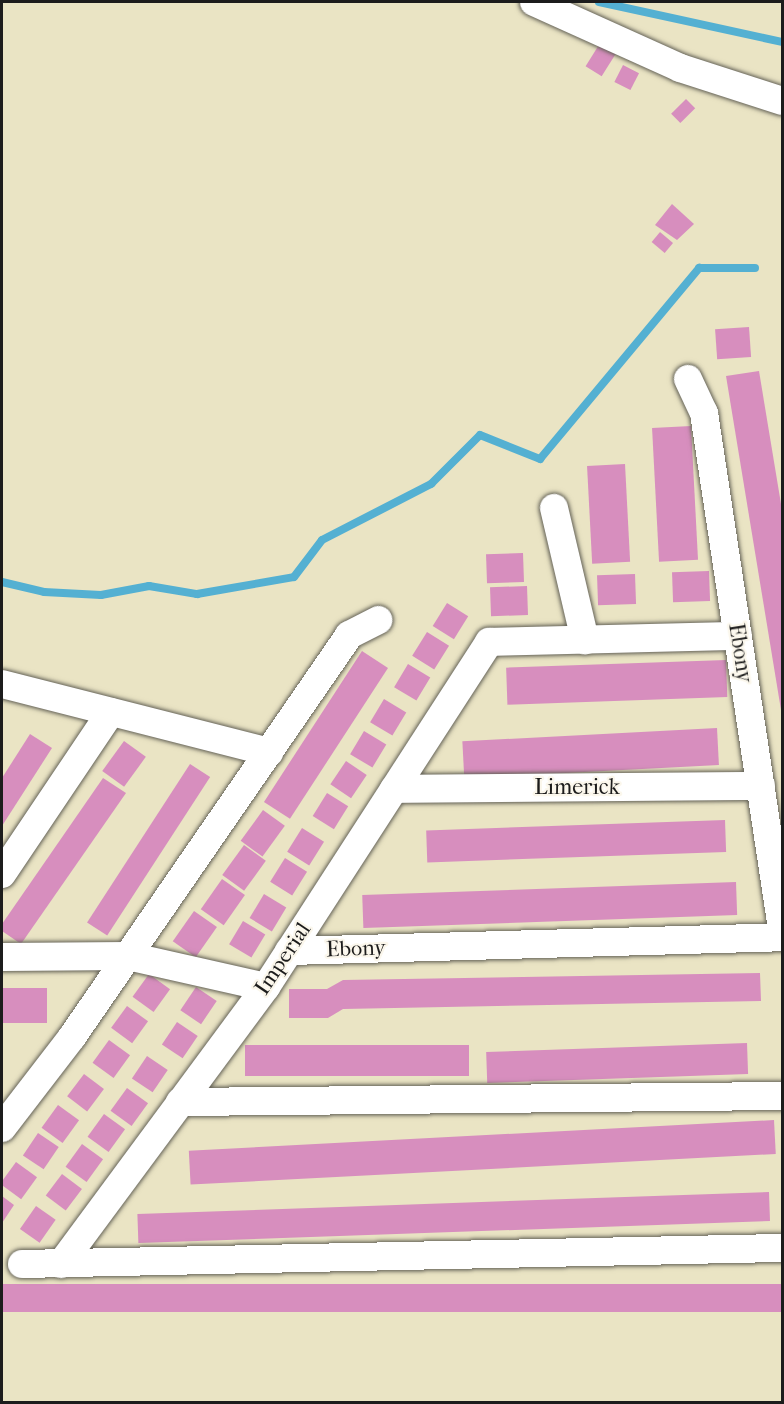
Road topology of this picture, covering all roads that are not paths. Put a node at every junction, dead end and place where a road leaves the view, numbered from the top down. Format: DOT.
graph roads {
  1 [pos="534,2"];
  2 [pos="783,101"];
  3 [pos="688,379"];
  4 [pos="554,508"];
  5 [pos="378,620"];
  6 [pos="738,636"];
  7 [pos="585,640"];
  8 [pos="2,684"];
  9 [pos="111,712"];
  10 [pos="269,752"];
  11 [pos="761,786"];
  12 [pos="394,789"];
  13 [pos="2,874"];
  14 [pos="783,929"];
  15 [pos="783,937"];
  16 [pos="289,951"];
  17 [pos="128,956"];
  18 [pos="2,957"];
  19 [pos="266,987"];
  20 [pos="783,1096"];
  21 [pos="180,1102"];
  22 [pos="4,1121"];
  23 [pos="783,1248"];
  24 [pos="22,1264"];
  25 [pos="61,1264"];
  1 -- 2 [label="street"];
  3 -- 6 [label="street, Ebony"];
  4 -- 7 [label="street"];
  5 -- 10 [label="street"];
  6 -- 7 [label="street"];
  6 -- 11 [label="street, Ebony"];
  7 -- 12 [label="street, Imperial"];
  8 -- 9 [label="street"];
  9 -- 10 [label="street"];
  9 -- 13 [label="street"];
  10 -- 17 [label="street"];
  11 -- 12 [label="street, Limerick"];
  11 -- 14 [label="street, Ebony"];
  12 -- 16 [label="street, Imperial"];
  15 -- 16 [label="street, Ebony"];
  16 -- 19 [label="street, Imperial"];
  17 -- 18 [label="street"];
  17 -- 19 [label="street"];
  17 -- 22 [label="street"];
  19 -- 21 [label="street, Imperial"];
  20 -- 21 [label="street"];
  21 -- 25 [label="street, Imperial"];
  23 -- 25 [label="street"];
  24 -- 25 [label="street"];
}
